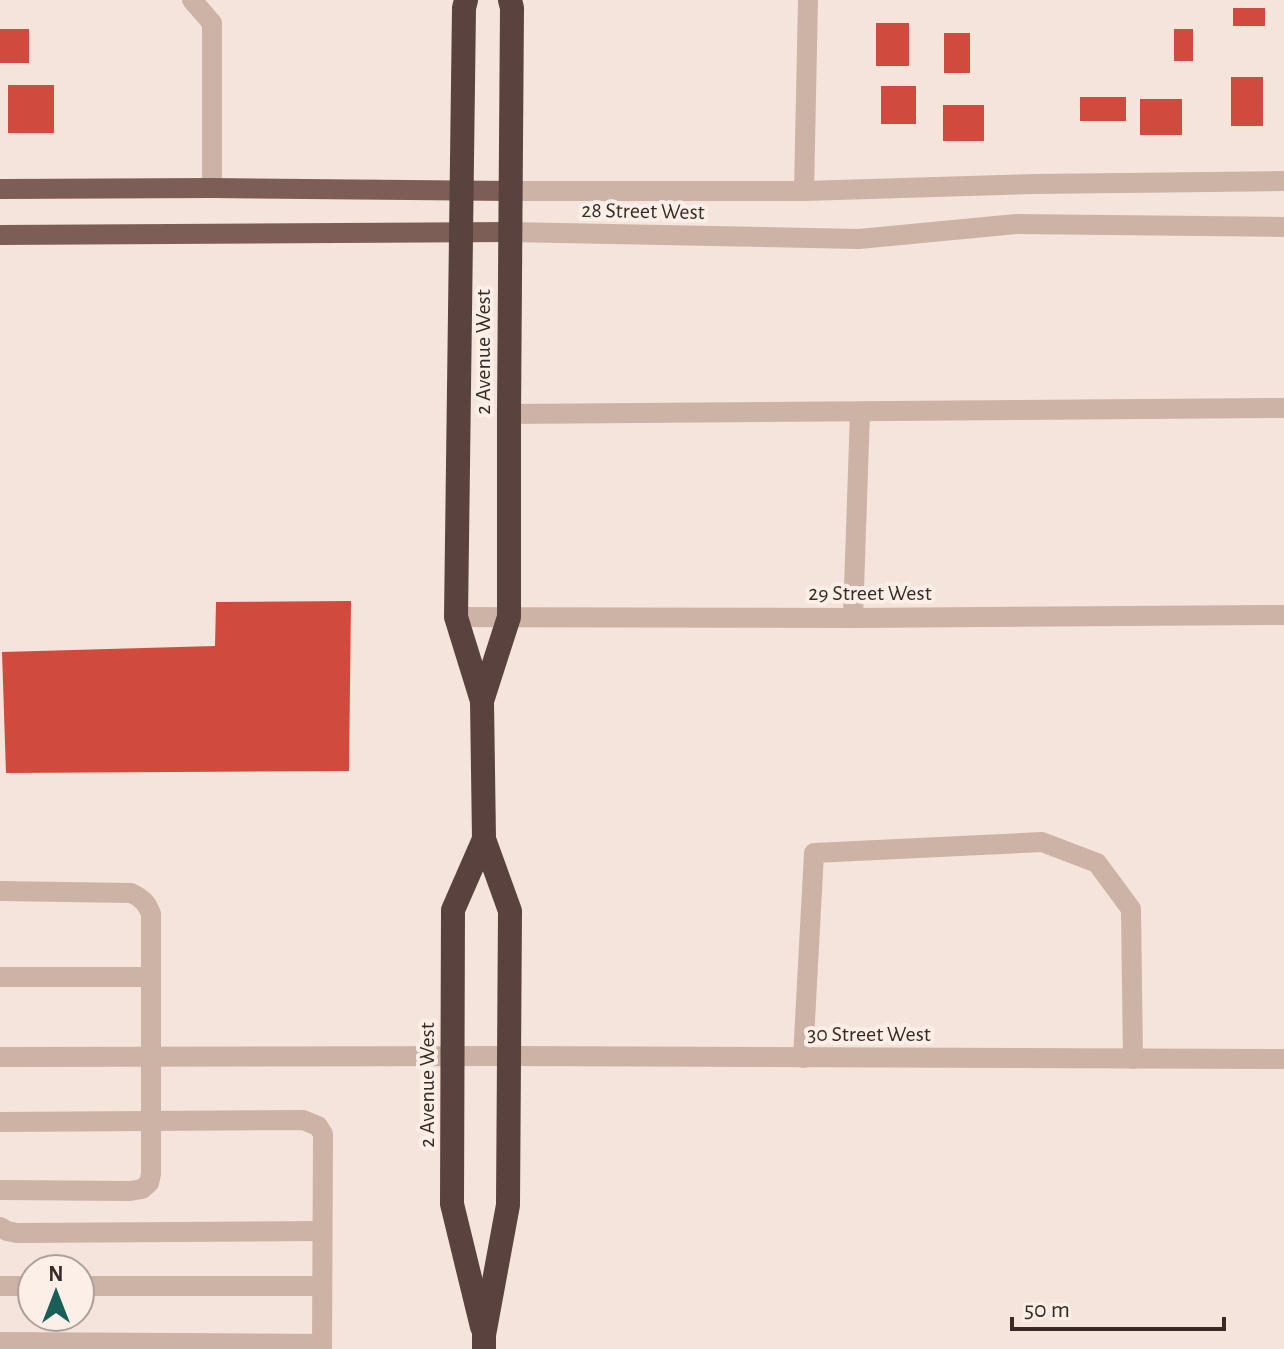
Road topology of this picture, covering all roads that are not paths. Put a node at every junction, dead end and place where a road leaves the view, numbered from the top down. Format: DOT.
graph roads {
  1 [pos="192,0"];
  2 [pos="466,0"];
  3 [pos="510,0"];
  4 [pos="808,0"];
  5 [pos="1284,181"];
  6 [pos="212,188"];
  7 [pos="0,189"];
  8 [pos="462,190"];
  9 [pos="510,191"];
  10 [pos="804,191"];
  11 [pos="1284,227"];
  12 [pos="509,232"];
  13 [pos="462,233"];
  14 [pos="5,238"];
  15 [pos="1284,408"];
  16 [pos="860,412"];
  17 [pos="509,414"];
  18 [pos="1284,615"];
  19 [pos="456,617"];
  20 [pos="509,617"];
  21 [pos="853,618"];
  22 [pos="482,701"];
  23 [pos="484,839"];
  24 [pos="0,891"];
  25 [pos="0,977"];
  26 [pos="151,977"];
  27 [pos="453,1056"];
  28 [pos="510,1056"];
  29 [pos="0,1057"];
  30 [pos="151,1057"];
  31 [pos="803,1058"];
  32 [pos="1133,1059"];
  33 [pos="1284,1059"];
  34 [pos="151,1121"];
  35 [pos="0,1122"];
  36 [pos="0,1190"];
  37 [pos="0,1227"];
  38 [pos="322,1231"];
  39 [pos="96,1286"];
  40 [pos="322,1286"];
  41 [pos="0,1342"];
  42 [pos="484,1342"];
  43 [pos="322,1347"];
  1 -- 6 [label="street"];
  2 -- 8 [label="highway, 2 Avenue West"];
  3 -- 9 [label="highway, 2 Avenue West"];
  4 -- 10 [label="street"];
  5 -- 10 [label="street, 28 Street West"];
  6 -- 7 [label="main road, 28 Street West"];
  6 -- 8 [label="main road, 28 Street West"];
  8 -- 9 [label="main road, 28 Street West"];
  8 -- 13 [label="highway, 2 Avenue West"];
  9 -- 10 [label="street, 28 Street West"];
  9 -- 12 [label="highway, 2 Avenue West"];
  11 -- 12 [label="street, 28 Street West"];
  12 -- 13 [label="main road, 28 Street West"];
  12 -- 17 [label="highway, 2 Avenue West"];
  13 -- 14 [label="main road, 28 Street West"];
  13 -- 19 [label="highway, 2 Avenue West"];
  15 -- 16 [label="street"];
  16 -- 17 [label="street"];
  16 -- 21 [label="street"];
  17 -- 20 [label="highway, 2 Avenue West"];
  18 -- 21 [label="street, 29 Street West"];
  19 -- 20 [label="street, 29 Street West"];
  19 -- 22 [label="highway, 2 Avenue West"];
  20 -- 21 [label="street, 29 Street West"];
  20 -- 22 [label="highway, 2 Avenue West"];
  22 -- 23 [label="highway, 2 Avenue West"];
  23 -- 27 [label="highway, 2 Avenue West"];
  23 -- 28 [label="highway, 2 Avenue West"];
  24 -- 26 [label="street"];
  25 -- 26 [label="street"];
  26 -- 30 [label="street"];
  27 -- 28 [label="street, 30 Street West"];
  27 -- 30 [label="street, 30 Street West"];
  27 -- 42 [label="highway, 2 Avenue West"];
  28 -- 31 [label="street, 30 Street West"];
  28 -- 42 [label="highway, 2 Avenue West"];
  29 -- 30 [label="street, 30 Street West"];
  30 -- 34 [label="street"];
  31 -- 32 [label="street, 30 Street West"];
  31 -- 32 [label="street"];
  32 -- 33 [label="street, 30 Street West"];
  34 -- 35 [label="street"];
  34 -- 36 [label="street"];
  34 -- 38 [label="street"];
  37 -- 38 [label="street"];
  38 -- 40 [label="street"];
  39 -- 40 [label="street"];
  40 -- 43 [label="street"];
  41 -- 43 [label="street"];
}
